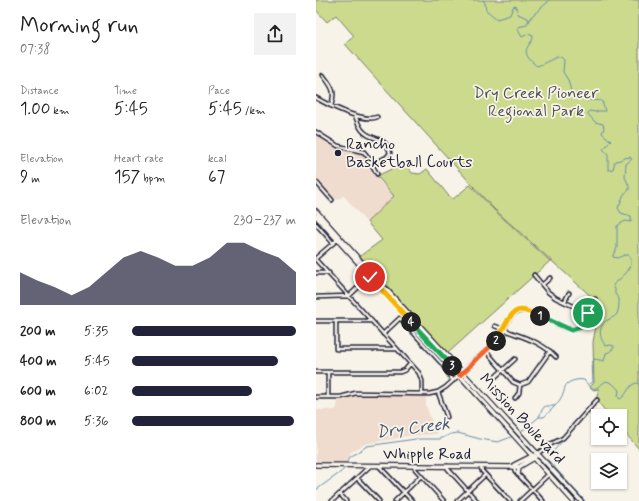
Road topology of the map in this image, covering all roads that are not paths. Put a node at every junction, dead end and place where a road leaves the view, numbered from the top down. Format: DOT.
graph roads {
  1 [pos="323,75"];
  2 [pos="316,98"];
  3 [pos="331,106"];
  4 [pos="355,115"];
  5 [pos="377,117"];
  6 [pos="317,133"];
  7 [pos="372,165"];
  8 [pos="377,174"];
  9 [pos="316,182"];
  10 [pos="332,200"];
  11 [pos="316,211"];
  12 [pos="316,216"];
  13 [pos="316,224"];
  14 [pos="339,239"];
  15 [pos="333,243"];
  16 [pos="316,259"];
  17 [pos="316,273"];
  18 [pos="329,274"];
  19 [pos="534,275"];
  20 [pos="371,276"];
  21 [pos="550,278"];
  22 [pos="542,285"];
  23 [pos="569,293"];
  24 [pos="349,296"];
  25 [pos="316,297"];
  26 [pos="595,299"];
  27 [pos="565,301"];
  28 [pos="588,313"];
  29 [pos="316,321"];
  30 [pos="336,321"];
  31 [pos="371,321"];
  32 [pos="495,326"];
  33 [pos="504,330"];
  34 [pos="382,334"];
  35 [pos="396,349"];
  36 [pos="486,351"];
  37 [pos="550,351"];
  38 [pos="556,357"];
  39 [pos="514,359"];
  40 [pos="410,364"];
  41 [pos="502,370"];
  42 [pos="316,372"];
  43 [pos="328,372"];
  44 [pos="461,373"];
  45 [pos="494,378"];
  46 [pos="453,381"];
  47 [pos="520,385"];
  48 [pos="438,392"];
  49 [pos="422,394"];
  50 [pos="316,397"];
  51 [pos="328,397"];
  52 [pos="515,398"];
  53 [pos="597,400"];
  54 [pos="447,417"];
  55 [pos="538,453"];
  56 [pos="534,457"];
  57 [pos="316,465"];
  58 [pos="370,465"];
  59 [pos="379,466"];
  60 [pos="415,466"];
  61 [pos="447,466"];
  62 [pos="480,466"];
  63 [pos="513,466"];
  64 [pos="519,467"];
  65 [pos="518,474"];
  66 [pos="549,474"];
  67 [pos="485,475"];
  68 [pos="421,476"];
  69 [pos="357,478"];
  70 [pos="532,489"];
  71 [pos="468,491"];
  72 [pos="404,492"];
  73 [pos="340,494"];
  74 [pos="332,501"];
  75 [pos="346,501"];
  76 [pos="379,501"];
  77 [pos="395,501"];
  78 [pos="412,501"];
  79 [pos="444,501"];
  80 [pos="457,501"];
  81 [pos="477,501"];
  82 [pos="510,501"];
  83 [pos="520,501"];
  84 [pos="543,501"];
  85 [pos="573,501"];
  86 [pos="581,501"];
  1 -- 3 [label="street"];
  2 -- 3 [label="street"];
  3 -- 4 [label="street"];
  4 -- 5 [label="street"];
  4 -- 7 [label="street"];
  6 -- 7 [label="street"];
  7 -- 8 [label="street"];
  9 -- 10 [label="street"];
  11 -- 14 [label="main road, Mission Boulevard"];
  12 -- 14 [label="main road, Mission Boulevard"];
  13 -- 15 [label="street"];
  14 -- 15 [label="street"];
  14 -- 20 [label="main road, Mission Boulevard"];
  15 -- 16 [label="street"];
  16 -- 18 [label="street"];
  17 -- 18 [label="street"];
  18 -- 24 [label="street"];
  19 -- 22 [label="street"];
  20 -- 24 [label="street"];
  20 -- 44 [label="main road, Mission Boulevard"];
  21 -- 22 [label="street"];
  22 -- 27 [label="street"];
  23 -- 27 [label="street"];
  24 -- 25 [label="street"];
  24 -- 31 [label="street"];
  26 -- 28 [label="street"];
  27 -- 28 [label="street"];
  28 -- 33 [label="street"];
  29 -- 30 [label="street"];
  30 -- 31 [label="street"];
  30 -- 35 [label="street"];
  31 -- 34 [label="street"];
  32 -- 33 [label="street"];
  33 -- 36 [label="street"];
  33 -- 37 [label="street"];
  34 -- 35 [label="street"];
  34 -- 46 [label="street"];
  35 -- 40 [label="street"];
  36 -- 41 [label="street"];
  36 -- 44 [label="street"];
  37 -- 38 [label="street"];
  37 -- 47 [label="street"];
  39 -- 41 [label="street"];
  40 -- 43 [label="street"];
  40 -- 49 [label="street"];
  41 -- 45 [label="street"];
  41 -- 47 [label="street"];
  42 -- 43 [label="street"];
  43 -- 51 [label="street"];
  44 -- 46 [label="street"];
  44 -- 55 [label="main road, Mission Boulevard"];
  44 -- 56 [label="main road, Mission Boulevard"];
  46 -- 48 [label="street"];
  47 -- 52 [label="street"];
  48 -- 49 [label="street"];
  48 -- 54 [label="street"];
  49 -- 51 [label="street"];
  50 -- 51 [label="street"];
  53 -- 55 [label="street"];
  55 -- 56 [label="main road"];
  55 -- 86 [label="main road, Mission Boulevard"];
  56 -- 63 [label="main road, Whipple Road"];
  56 -- 64 [label="main road"];
  56 -- 66 [label="main road, Mission Boulevard"];
  57 -- 58 [label="main road, Whipple Road"];
  58 -- 59 [label="main road, Whipple Road"];
  58 -- 69 [label="street"];
  59 -- 60 [label="main road, Whipple Road"];
  59 -- 72 [label="street"];
  60 -- 61 [label="main road, Whipple Road"];
  60 -- 68 [label="street"];
  61 -- 62 [label="main road, Whipple Road"];
  61 -- 71 [label="street"];
  62 -- 63 [label="main road, Whipple Road"];
  62 -- 67 [label="street"];
  63 -- 64 [label="main road, Whipple Road"];
  63 -- 65 [label="street"];
  64 -- 65 [label="main road"];
  65 -- 70 [label="street"];
  66 -- 70 [label="street"];
  66 -- 85 [label="main road, Mission Boulevard"];
  67 -- 71 [label="street"];
  67 -- 82 [label="street"];
  68 -- 72 [label="street"];
  68 -- 79 [label="street"];
  69 -- 73 [label="street"];
  69 -- 76 [label="street"];
  70 -- 83 [label="street"];
  70 -- 84 [label="street"];
  71 -- 80 [label="street"];
  71 -- 81 [label="street"];
  72 -- 77 [label="street"];
  72 -- 78 [label="street"];
  73 -- 74 [label="street"];
  73 -- 75 [label="street"];
}
